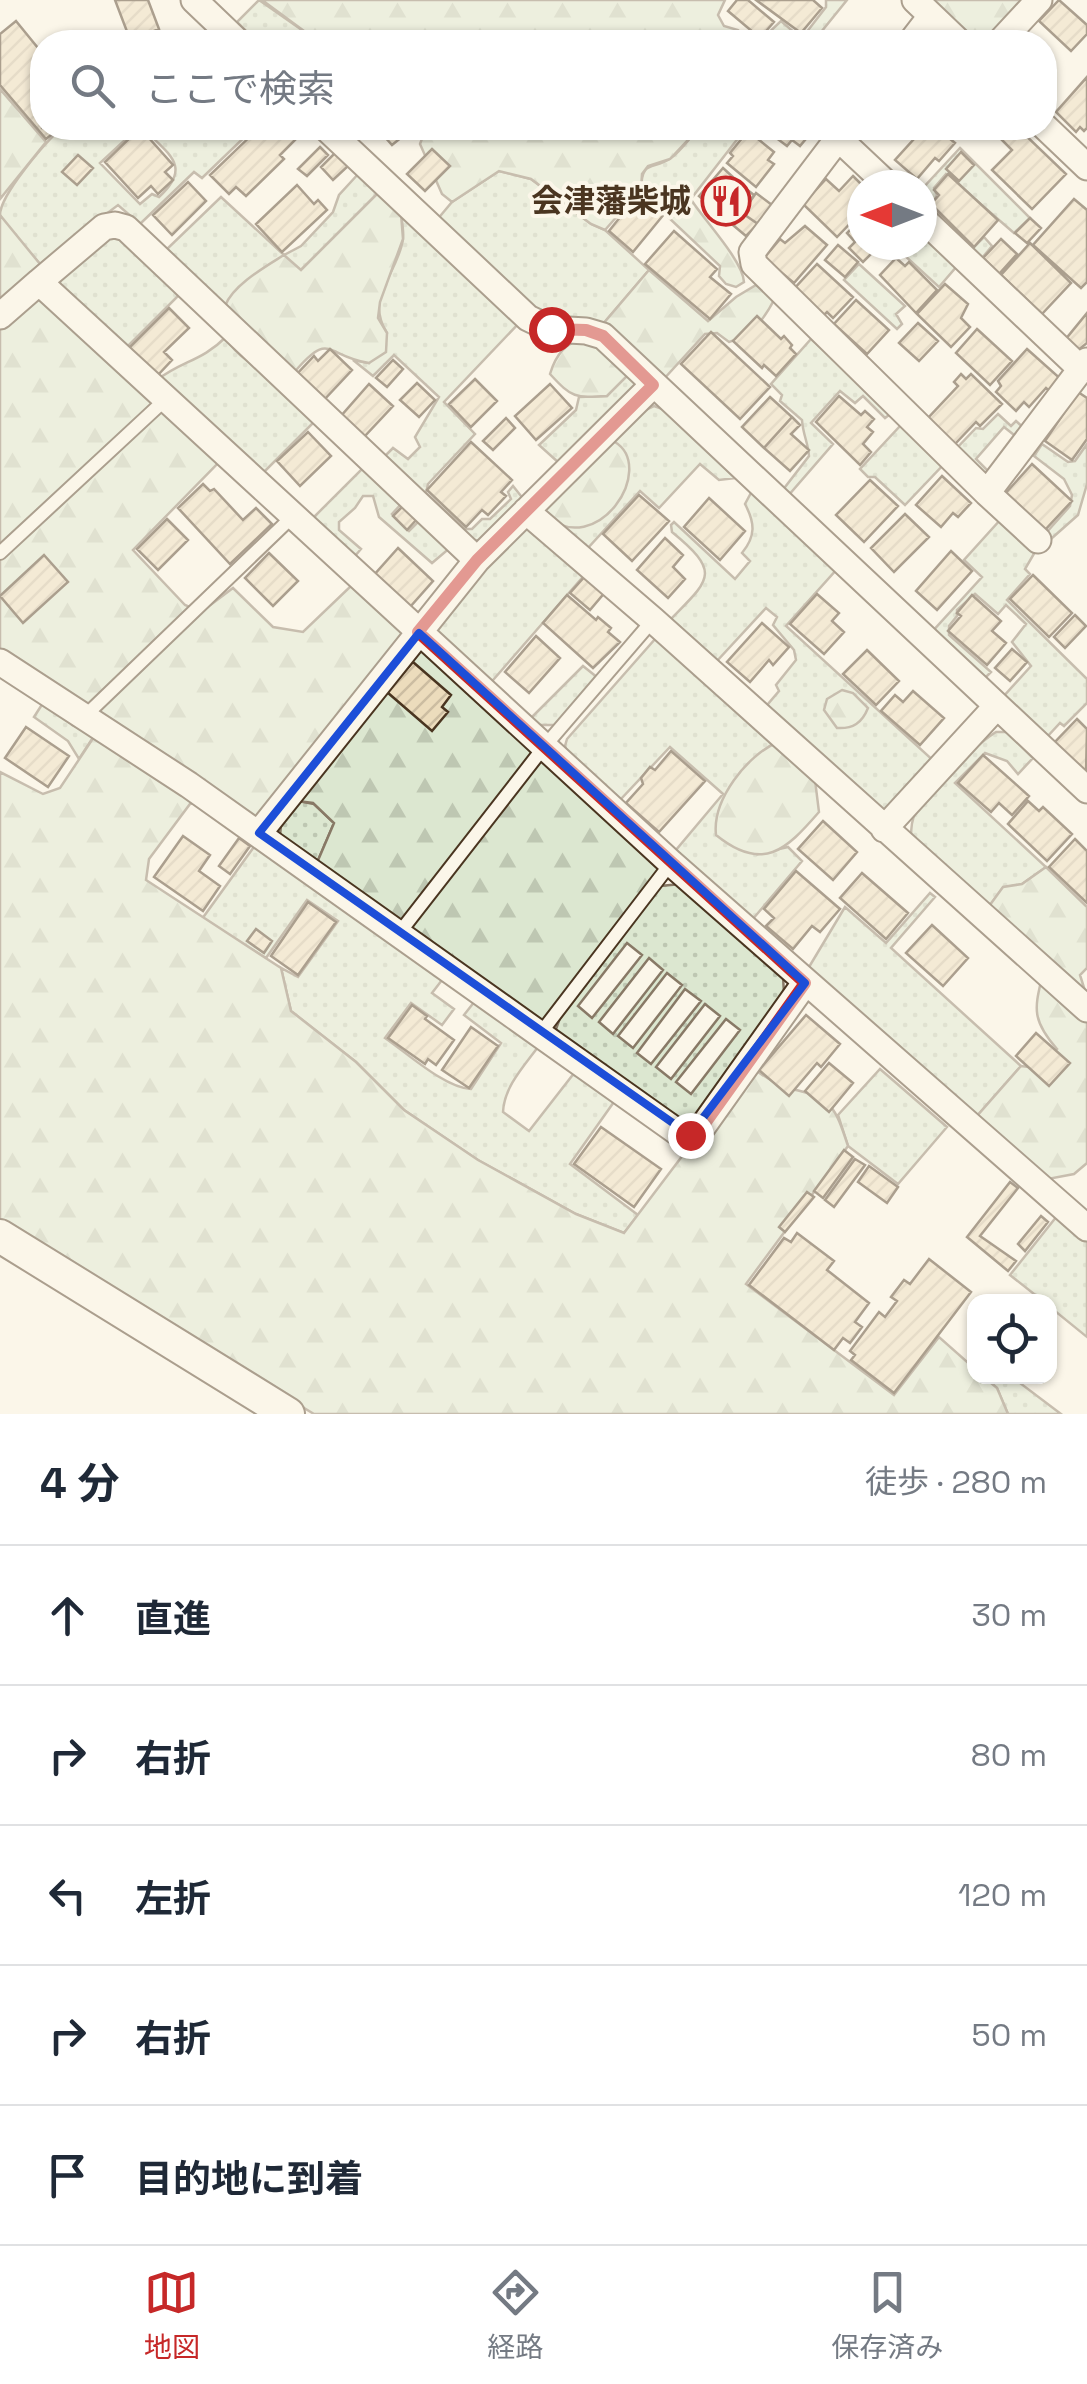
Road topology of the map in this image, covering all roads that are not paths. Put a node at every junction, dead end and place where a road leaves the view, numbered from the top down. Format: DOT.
graph roads {
  1 [pos="194,0"];
  2 [pos="1039,0"];
  3 [pos="923,8"];
  4 [pos="225,30"];
  5 [pos="946,30"];
  6 [pos="1011,30"];
  7 [pos="1057,138"];
  8 [pos="339,140"];
  9 [pos="837,140"];
  10 [pos="848,140"];
  11 [pos="1087,167"];
  12 [pos="875,170"];
  13 [pos="937,232"];
  14 [pos="39,282"];
  15 [pos="0,316"];
  16 [pos="1084,365"];
  17 [pos="653,385"];
  18 [pos="167,398"];
  19 [pos="987,494"];
  20 [pos="526,511"];
  21 [pos="292,517"];
  22 [pos="1038,540"];
  23 [pos="0,553"];
  24 [pos="477,560"];
  25 [pos="653,620"];
  26 [pos="418,632"];
  27 [pos="0,662"];
  28 [pos="996,706"];
  29 [pos="85,716"];
  30 [pos="544,747"];
  31 [pos="1087,790"];
  32 [pos="884,830"];
  33 [pos="258,834"];
  34 [pos="671,863"];
  35 [pos="400,932"];
  36 [pos="805,983"];
  37 [pos="1087,1009"];
  38 [pos="540,1034"];
  39 [pos="1087,1228"];
  40 [pos="0,1236"];
  41 [pos="288,1414"];
  1 -- 4 [label="street"];
  2 -- 6 [label="street"];
  3 -- 5 [label="street"];
  7 -- 11 [label="street"];
  8 -- 17 [label="street"];
  9 -- 19 [label="street"];
  10 -- 12 [label="street"];
  13 -- 16 [label="street"];
  14 -- 15 [label="street"];
  14 -- 18 [label="street"];
  14 -- 24 [label="street"];
  16 -- 19 [label="street"];
  17 -- 20 [label="street"];
  17 -- 28 [label="street"];
  18 -- 21 [label="street"];
  18 -- 23 [label="lane"];
  19 -- 22 [label="street"];
  20 -- 24 [label="street"];
  20 -- 25 [label="street"];
  21 -- 26 [label="street"];
  21 -- 29 [label="lane"];
  24 -- 26 [label="street"];
  25 -- 30 [label="lane"];
  25 -- 32 [label="street"];
  26 -- 30 [label="street"];
  26 -- 33 [label="street"];
  27 -- 29 [label="street"];
  28 -- 31 [label="street"];
  28 -- 32 [label="street"];
  29 -- 33 [label="street"];
  30 -- 34 [label="street"];
  30 -- 35 [label="lane"];
  32 -- 37 [label="street"];
  33 -- 35 [label="street"];
  34 -- 36 [label="street"];
  34 -- 38 [label="lane"];
  35 -- 38 [label="street"];
  36 -- 38 [label="street"];
  36 -- 39 [label="street"];
  40 -- 41 [label="street"];
}
